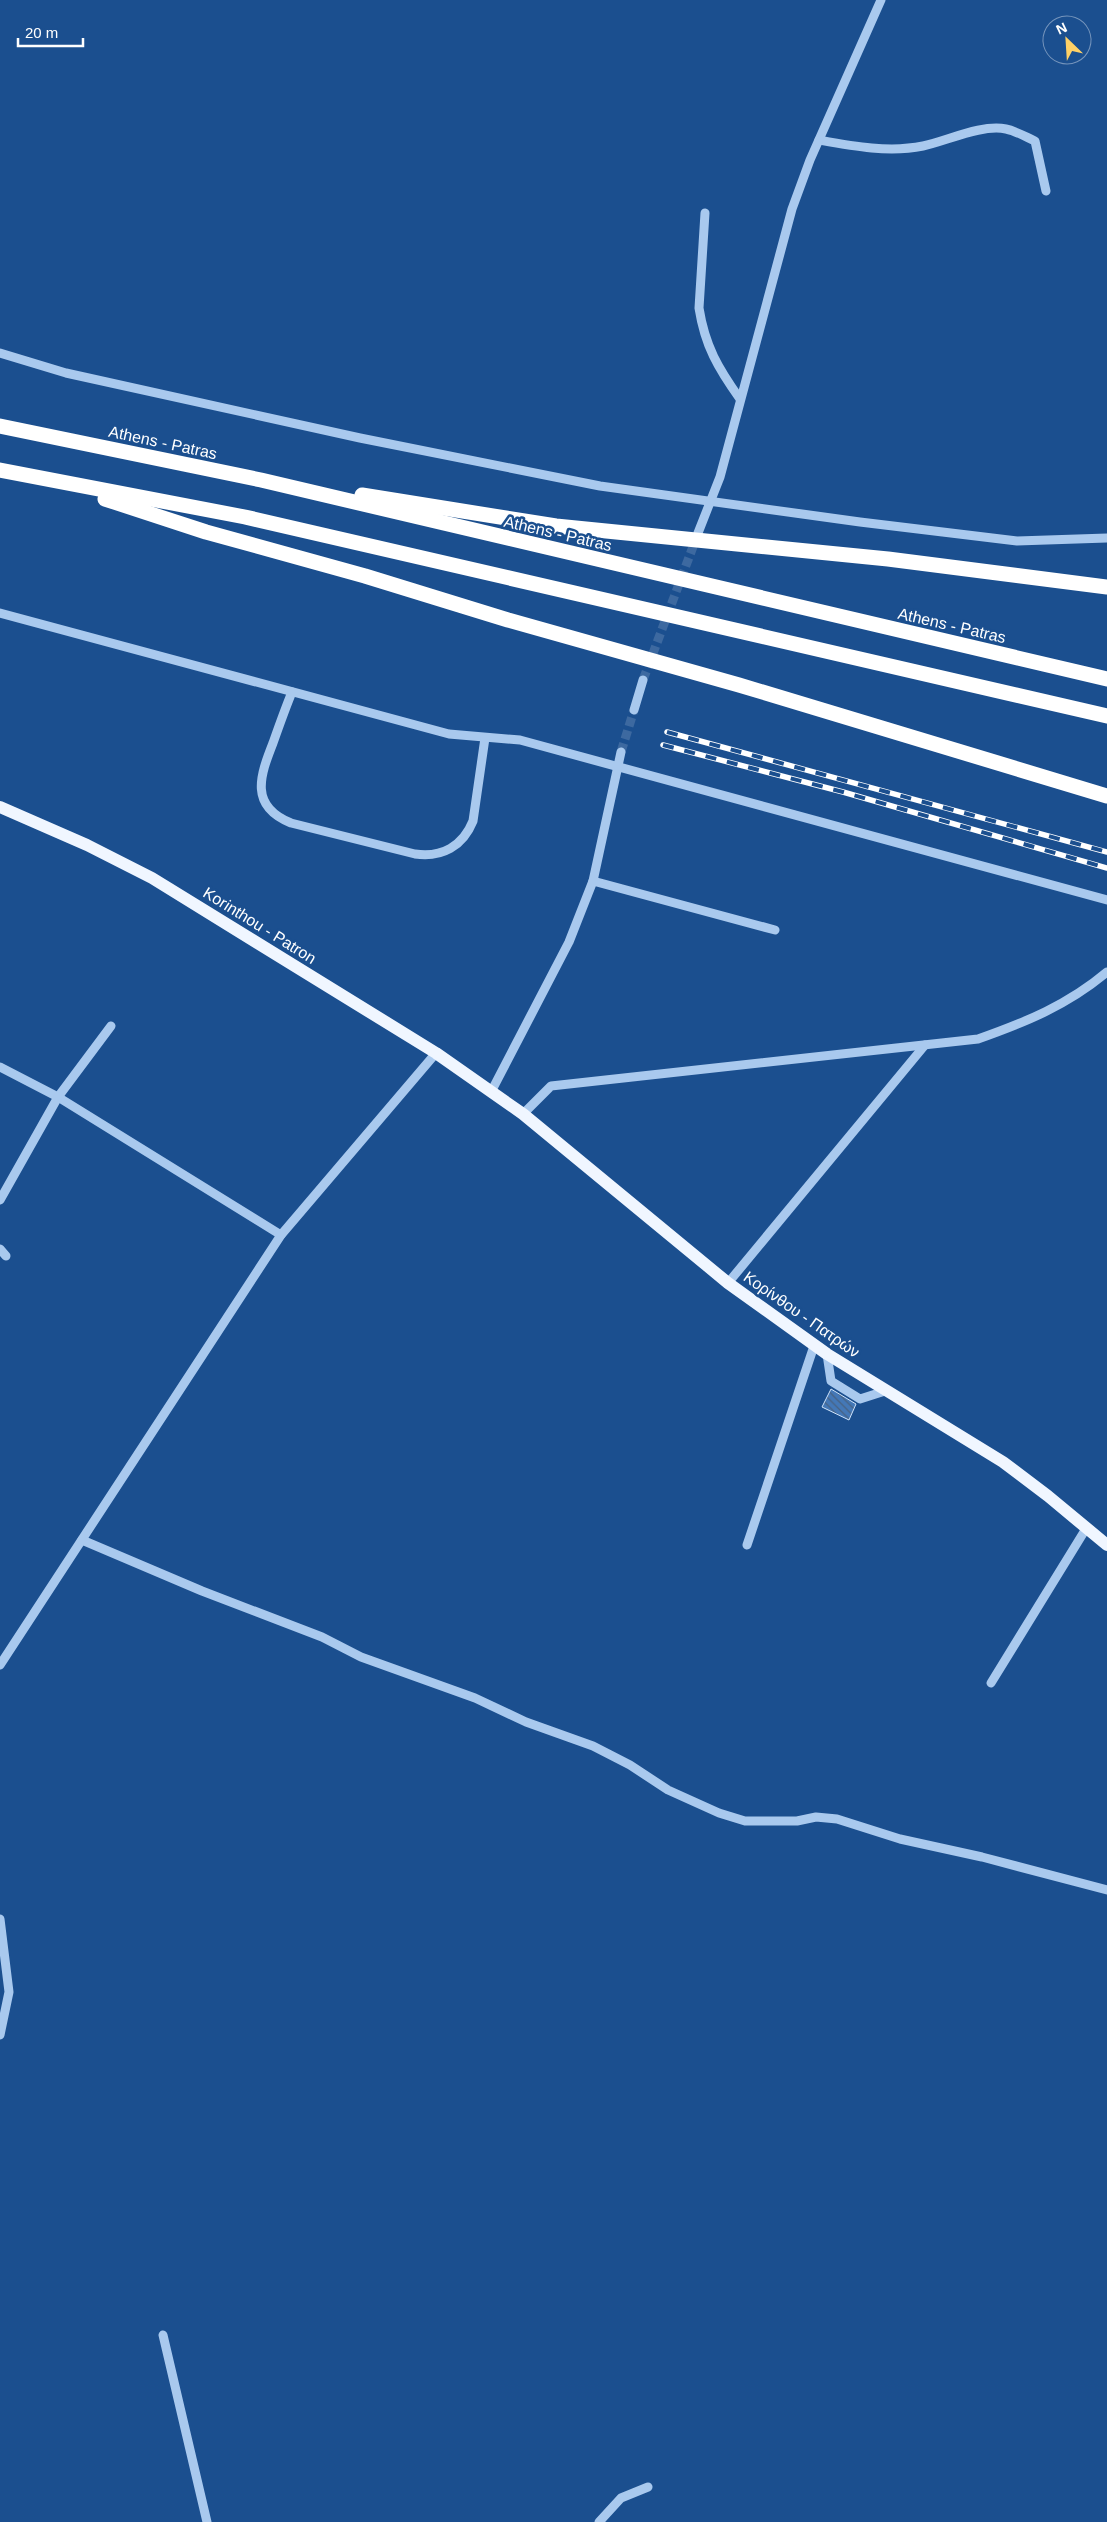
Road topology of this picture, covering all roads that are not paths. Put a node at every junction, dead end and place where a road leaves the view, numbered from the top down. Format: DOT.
graph roads {
  1 [pos="881,0"];
  2 [pos="819,140"];
  3 [pos="1046,192"];
  4 [pos="705,213"];
  5 [pos="0,353"];
  6 [pos="740,399"];
  7 [pos="0,426"];
  8 [pos="0,470"];
  9 [pos="49,480"];
  10 [pos="261,480"];
  11 [pos="710,502"];
  12 [pos="698,533"];
  13 [pos="1107,538"];
  14 [pos="1107,587"];
  15 [pos="0,613"];
  16 [pos="1107,678"];
  17 [pos="643,680"];
  18 [pos="292,692"];
  19 [pos="634,710"];
  20 [pos="1107,716"];
  21 [pos="485,738"];
  22 [pos="621,752"];
  23 [pos="618,767"];
  24 [pos="1107,796"];
  25 [pos="0,807"];
  26 [pos="593,881"];
  27 [pos="1107,900"];
  28 [pos="775,930"];
  29 [pos="1107,972"];
  30 [pos="111,1026"];
  31 [pos="925,1045"];
  32 [pos="436,1053"];
  33 [pos="0,1067"];
  34 [pos="491,1092"];
  35 [pos="58,1097"];
  36 [pos="523,1114"];
  37 [pos="0,1200"];
  38 [pos="281,1235"];
  39 [pos="728,1282"];
  40 [pos="814,1346"];
  41 [pos="827,1354"];
  42 [pos="885,1391"];
  43 [pos="1087,1527"];
  44 [pos="82,1540"];
  45 [pos="747,1545"];
  46 [pos="1107,1545"];
  47 [pos="0,1665"];
  48 [pos="991,1683"];
  49 [pos="1107,1890"];
  50 [pos="0,1919"];
  51 [pos="0,2034"];
  52 [pos="163,2335"];
  53 [pos="648,2488"];
  54 [pos="207,2522"];
  55 [pos="598,2522"];
  1 -- 2 [label="street"];
  2 -- 3 [label="street"];
  2 -- 6 [label="street"];
  4 -- 6 [label="street"];
  5 -- 11 [label="street"];
  6 -- 11 [label="street"];
  7 -- 10 [label="highway, Athens - Patras"];
  8 -- 9 [label="highway"];
  9 -- 20 [label="highway"];
  9 -- 24 [label="highway"];
  10 -- 14 [label="highway"];
  10 -- 16 [label="highway, Athens - Patras"];
  11 -- 12 [label="street"];
  11 -- 13 [label="street"];
  15 -- 18 [label="street"];
  17 -- 19 [label="street"];
  18 -- 21 [label="street"];
  18 -- 21 [label="street"];
  21 -- 23 [label="street"];
  22 -- 23 [label="street"];
  23 -- 26 [label="street"];
  23 -- 27 [label="street"];
  25 -- 32 [label="main road, Korinthou - Patron"];
  26 -- 28 [label="street"];
  26 -- 34 [label="street"];
  29 -- 31 [label="street"];
  30 -- 35 [label="street"];
  31 -- 36 [label="street"];
  31 -- 39 [label="street"];
  32 -- 34 [label="main road, Korinthou - Patron"];
  32 -- 38 [label="street"];
  33 -- 35 [label="street"];
  34 -- 36 [label="main road, Κορίνθου - Πατρών"];
  35 -- 37 [label="street"];
  35 -- 38 [label="street"];
  36 -- 39 [label="main road, Κορίνθου - Πατρών"];
  38 -- 44 [label="street"];
  39 -- 40 [label="main road, Κορίνθου - Πατρών"];
  40 -- 41 [label="main road, Κορίνθου - Πατρών"];
  40 -- 45 [label="street"];
  41 -- 42 [label="main road, Κορίνθου - Πατρών"];
  41 -- 42 [label="street"];
  42 -- 43 [label="main road, Κορίνθου - Πατρών"];
  43 -- 46 [label="main road, Κορίνθου - Πατρών"];
  43 -- 48 [label="street"];
  44 -- 47 [label="street"];
  44 -- 49 [label="street"];
  50 -- 51 [label="street"];
  52 -- 54 [label="street"];
  53 -- 55 [label="street"];
}
